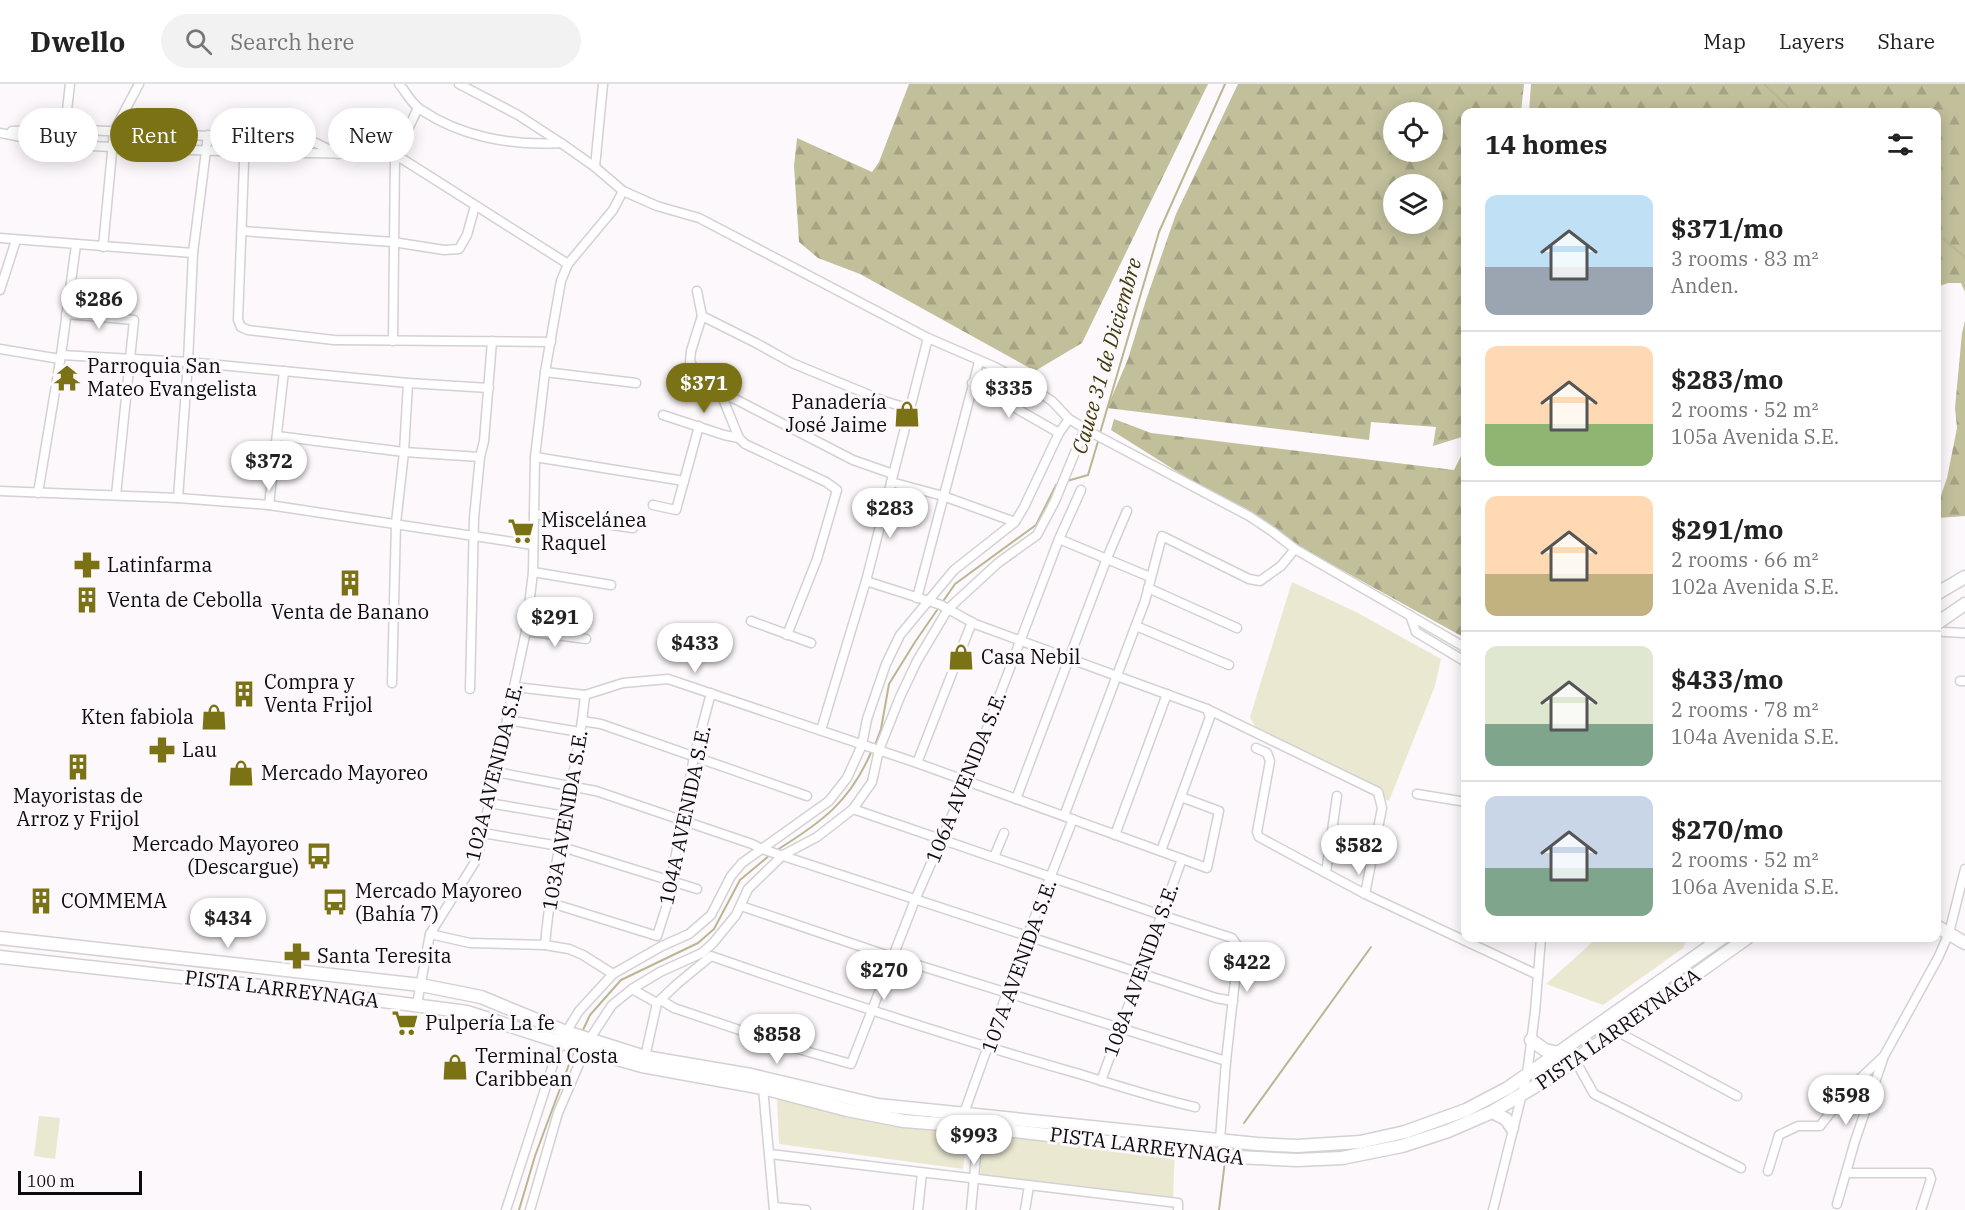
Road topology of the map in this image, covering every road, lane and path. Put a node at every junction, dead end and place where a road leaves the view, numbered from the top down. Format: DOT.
graph roads {
  1 [pos="70,84"];
  2 [pos="138,84"];
  3 [pos="399,84"];
  4 [pos="459,84"];
  5 [pos="603,84"];
  6 [pos="67,108"];
  7 [pos="126,108"];
  8 [pos="418,108"];
  9 [pos="414,116"];
  10 [pos="18,131"];
  11 [pos="0,132"];
  12 [pos="198,135"];
  13 [pos="207,135"];
  14 [pos="210,135"];
  15 [pos="18,136"];
  16 [pos="561,143"];
  17 [pos="198,150"];
  18 [pos="207,150"];
  19 [pos="210,150"];
  20 [pos="112,162"];
  21 [pos="245,162"];
  22 [pos="395,162"];
  23 [pos="407,162"];
  24 [pos="595,167"];
  25 [pos="623,191"];
  26 [pos="476,206"];
  27 [pos="242,231"];
  28 [pos="0,238"];
  29 [pos="16,240"];
  30 [pos="393,242"];
  31 [pos="76,245"];
  32 [pos="103,247"];
  33 [pos="193,253"];
  34 [pos="568,264"];
  35 [pos="0,291"];
  36 [pos="697,291"];
  37 [pos="66,314"];
  38 [pos="702,316"];
  39 [pos="928,338"];
  40 [pos="492,341"];
  41 [pos="393,342"];
  42 [pos="551,342"];
  43 [pos="0,349"];
  44 [pos="61,357"];
  45 [pos="130,360"];
  46 [pos="189,362"];
  47 [pos="979,362"];
  48 [pos="284,371"];
  49 [pos="545,372"];
  50 [pos="972,382"];
  51 [pos="408,383"];
  52 [pos="636,383"];
  53 [pos="489,388"];
  54 [pos="721,394"];
  55 [pos="910,409"];
  56 [pos="663,415"];
  57 [pos="1070,420"];
  58 [pos="699,426"];
  59 [pos="1082,427"];
  60 [pos="1059,433"];
  61 [pos="277,436"];
  62 [pos="739,438"];
  63 [pos="404,452"];
  64 [pos="480,457"];
  65 [pos="535,457"];
  66 [pos="892,478"];
  67 [pos="684,481"];
  68 [pos="1081,490"];
  69 [pos="0,491"];
  70 [pos="38,493"];
  71 [pos="116,495"];
  72 [pos="943,496"];
  73 [pos="178,498"];
  74 [pos="653,505"];
  75 [pos="269,506"];
  76 [pos="1127,511"];
  77 [pos="534,514"];
  78 [pos="1015,522"];
  79 [pos="396,523"];
  80 [pos="633,528"];
  81 [pos="475,537"];
  82 [pos="1059,539"];
  83 [pos="533,544"];
  84 [pos="1295,549"];
  85 [pos="1107,558"];
  86 [pos="532,572"];
  87 [pos="1150,577"];
  88 [pos="1965,577"];
  89 [pos="866,581"];
  90 [pos="611,585"];
  91 [pos="1148,588"];
  92 [pos="1941,591"];
  93 [pos="917,598"];
  94 [pos="928,601"];
  95 [pos="1965,604"];
  96 [pos="948,609"];
  97 [pos="1409,615"];
  98 [pos="751,621"];
  99 [pos="972,622"];
  100 [pos="1136,626"];
  101 [pos="1941,627"];
  102 [pos="1237,628"];
  103 [pos="1941,628"];
  104 [pos="526,631"];
  105 [pos="1965,633"];
  106 [pos="787,635"];
  107 [pos="586,639"];
  108 [pos="1020,641"];
  109 [pos="811,644"];
  110 [pos="1461,645"];
  111 [pos="1069,658"];
  112 [pos="1461,659"];
  113 [pos="1229,665"];
  114 [pos="1117,675"];
  115 [pos="392,682"];
  116 [pos="515,687"];
  117 [pos="470,689"];
  118 [pos="711,693"];
  119 [pos="1167,694"];
  120 [pos="585,695"];
  121 [pos="1208,713"];
  122 [pos="507,720"];
  123 [pos="582,721"];
  124 [pos="821,730"];
  125 [pos="580,732"];
  126 [pos="864,745"];
  127 [pos="1256,748"];
  128 [pos="877,749"];
  129 [pos="694,757"];
  130 [pos="917,763"];
  131 [pos="496,772"];
  132 [pos="966,781"];
  133 [pos="571,786"];
  134 [pos="1417,794"];
  135 [pos="807,796"];
  136 [pos="1337,796"];
  137 [pos="1181,797"];
  138 [pos="1016,799"];
  139 [pos="1461,801"];
  140 [pos="489,803"];
  141 [pos="853,809"];
  142 [pos="565,816"];
  143 [pos="1064,816"];
  144 [pos="1073,819"];
  145 [pos="682,820"];
  146 [pos="483,833"];
  147 [pos="1004,833"];
  148 [pos="1115,835"];
  149 [pos="941,839"];
  150 [pos="559,846"];
  151 [pos="1161,851"];
  152 [pos="773,852"];
  153 [pos="994,857"];
  154 [pos="1182,859"];
  155 [pos="1965,869"];
  156 [pos="1326,873"];
  157 [pos="1052,878"];
  158 [pos="671,881"];
  159 [pos="697,889"];
  160 [pos="1365,894"];
  161 [pos="915,900"];
  162 [pos="549,902"];
  163 [pos="741,906"];
  164 [pos="1961,908"];
  165 [pos="1161,915"];
  166 [pos="1941,929"];
  167 [pos="1949,933"];
  168 [pos="430,934"];
  169 [pos="1027,937"];
  170 [pos="0,938"];
  171 [pos="1461,939"];
  172 [pos="1468,942"];
  173 [pos="1541,942"];
  174 [pos="1716,942"];
  175 [pos="1741,942"];
  176 [pos="1965,943"];
  177 [pos="713,944"];
  178 [pos="545,945"];
  179 [pos="711,956"];
  180 [pos="0,957"];
  181 [pos="892,957"];
  182 [pos="613,974"];
  183 [pos="1140,974"];
  184 [pos="1538,975"];
  185 [pos="422,986"];
  186 [pos="632,989"];
  187 [pos="1008,993"];
  188 [pos="1233,1001"];
  189 [pos="659,1002"];
  190 [pos="417,1004"];
  191 [pos="871,1011"];
  192 [pos="1120,1028"];
  193 [pos="1616,1031"];
  194 [pos="565,1038"];
  195 [pos="1531,1040"];
  196 [pos="586,1045"];
  197 [pos="988,1048"];
  198 [pos="1559,1053"];
  199 [pos="1884,1056"];
  200 [pos="645,1058"];
  201 [pos="1575,1060"];
  202 [pos="1226,1061"];
  203 [pos="1527,1074"];
  204 [pos="1101,1081"];
  205 [pos="763,1088"];
  206 [pos="1523,1095"];
  207 [pos="1737,1096"];
  208 [pos="1195,1107"];
  209 [pos="1492,1112"];
  210 [pos="964,1113"];
  211 [pos="980,1121"];
  212 [pos="1512,1128"];
  213 [pos="1220,1140"];
  214 [pos="770,1154"];
  215 [pos="1741,1168"];
  216 [pos="1768,1172"];
  217 [pos="922,1173"];
  218 [pos="1846,1173"];
  219 [pos="975,1179"];
  220 [pos="1029,1186"];
  221 [pos="1837,1204"];
  222 [pos="774,1209"];
  223 [pos="507,1210"];
  224 [pos="530,1210"];
  225 [pos="806,1210"];
  226 [pos="918,1210"];
  227 [pos="971,1210"];
  228 [pos="1025,1210"];
  229 [pos="1178,1210"];
  230 [pos="1493,1210"];
  231 [pos="1921,1210"];
  1 -- 6 [label="street"];
  2 -- 7 [label="street"];
  3 -- 8 [label="street"];
  4 -- 16 [label="street"];
  5 -- 24 [label="street"];
  8 -- 9 [label="street"];
  8 -- 16 [label="street"];
  10 -- 11 [label="street"];
  11 -- 15 [label="street"];
  12 -- 13 [label="street"];
  13 -- 14 [label="street"];
  13 -- 18 [label="street"];
  16 -- 24 [label="street"];
  17 -- 18 [label="street"];
  18 -- 19 [label="street"];
  18 -- 33 [label="street"];
  20 -- 32 [label="street"];
  21 -- 27 [label="street"];
  22 -- 30 [label="street"];
  23 -- 26 [label="street"];
  24 -- 25 [label="street"];
  25 -- 34 [label="street, 102A AVENIDA S.E."];
  25 -- 39 [label="street"];
  26 -- 30 [label="street"];
  26 -- 34 [label="street"];
  27 -- 30 [label="street"];
  27 -- 41 [label="street"];
  28 -- 29 [label="street"];
  29 -- 31 [label="street"];
  29 -- 35 [label="street"];
  30 -- 41 [label="street"];
  31 -- 32 [label="street"];
  31 -- 37 [label="street"];
  32 -- 33 [label="street"];
  33 -- 46 [label="street"];
  34 -- 42 [label="street, 102A AVENIDA S.E."];
  36 -- 38 [label="street"];
  37 -- 44 [label="street"];
  37 -- 45 [label="street"];
  38 -- 54 [label="street"];
  38 -- 55 [label="street"];
  39 -- 47 [label="street"];
  39 -- 55 [label="street"];
  40 -- 41 [label="street"];
  40 -- 42 [label="street"];
  40 -- 53 [label="street"];
  42 -- 49 [label="street, 102A AVENIDA S.E."];
  43 -- 44 [label="street"];
  44 -- 45 [label="street"];
  44 -- 70 [label="street"];
  45 -- 46 [label="street"];
  45 -- 71 [label="street"];
  46 -- 48 [label="street"];
  46 -- 73 [label="street"];
  47 -- 50 [label="street"];
  47 -- 57 [label="street"];
  48 -- 51 [label="street"];
  48 -- 61 [label="street"];
  49 -- 52 [label="street"];
  49 -- 65 [label="street, 102A AVENIDA S.E."];
  50 -- 60 [label="street"];
  50 -- 72 [label="street"];
  51 -- 53 [label="street"];
  51 -- 63 [label="street"];
  53 -- 64 [label="street"];
  54 -- 62 [label="street"];
  54 -- 66 [label="street"];
  55 -- 66 [label="street"];
  56 -- 58 [label="street"];
  57 -- 59 [label="street"];
  57 -- 60 [label="street"];
  58 -- 62 [label="street"];
  58 -- 67 [label="street"];
  59 -- 84 [label="street"];
  59 -- 96 [label="street"];
  60 -- 78 [label="street"];
  61 -- 63 [label="street"];
  61 -- 75 [label="street"];
  62 -- 106 [label="street"];
  63 -- 64 [label="street"];
  63 -- 79 [label="street"];
  64 -- 81 [label="street"];
  65 -- 67 [label="street"];
  65 -- 77 [label="street, 102A AVENIDA S.E."];
  66 -- 72 [label="street"];
  66 -- 89 [label="street"];
  67 -- 74 [label="street"];
  68 -- 82 [label="street, 106A AVENIDA S.E."];
  69 -- 70 [label="street"];
  70 -- 71 [label="street"];
  71 -- 73 [label="street"];
  72 -- 78 [label="street"];
  72 -- 93 [label="street"];
  73 -- 75 [label="street"];
  75 -- 79 [label="street"];
  76 -- 85 [label="street"];
  77 -- 80 [label="street"];
  77 -- 83 [label="street, 102A AVENIDA S.E."];
  78 -- 94 [label="street"];
  79 -- 81 [label="street"];
  79 -- 115 [label="street"];
  81 -- 83 [label="street"];
  81 -- 117 [label="street"];
  82 -- 85 [label="street"];
  82 -- 108 [label="street, 106A AVENIDA S.E."];
  83 -- 86 [label="street, 102A AVENIDA S.E."];
  84 -- 87 [label="street"];
  84 -- 97 [label="street"];
  85 -- 87 [label="street"];
  85 -- 111 [label="street"];
  86 -- 90 [label="street"];
  86 -- 104 [label="street, 102A AVENIDA S.E."];
  87 -- 91 [label="street"];
  88 -- 92 [label="main road"];
  89 -- 93 [label="street"];
  89 -- 124 [label="street"];
  91 -- 100 [label="street"];
  91 -- 102 [label="street"];
  93 -- 94 [label="street"];
  94 -- 96 [label="street"];
  94 -- 126 [label="street"];
  95 -- 101 [label="main road"];
  96 -- 99 [label="street"];
  96 -- 128 [label="street"];
  97 -- 110 [label="street"];
  97 -- 112 [label="street"];
  98 -- 106 [label="street"];
  99 -- 108 [label="street"];
  99 -- 130 [label="street"];
  100 -- 113 [label="street"];
  100 -- 114 [label="street"];
  103 -- 105 [label="street"];
  104 -- 107 [label="street"];
  104 -- 116 [label="street, 102A AVENIDA S.E."];
  106 -- 109 [label="street"];
  108 -- 111 [label="street"];
  108 -- 132 [label="street, 106A AVENIDA S.E."];
  111 -- 114 [label="street"];
  111 -- 138 [label="street"];
  114 -- 119 [label="street"];
  114 -- 143 [label="street"];
  116 -- 120 [label="street"];
  116 -- 122 [label="street, 102A AVENIDA S.E."];
  118 -- 120 [label="street"];
  118 -- 124 [label="street"];
  118 -- 129 [label="street, 104A AVENIDA S.E."];
  119 -- 121 [label="street"];
  119 -- 148 [label="street"];
  120 -- 123 [label="street, 103A AVENIDA S.E."];
  121 -- 137 [label="street"];
  121 -- 160 [label="street"];
  122 -- 125 [label="street"];
  122 -- 131 [label="street, 102A AVENIDA S.E."];
  123 -- 125 [label="street, 103A AVENIDA S.E."];
  123 -- 129 [label="street"];
  124 -- 126 [label="street"];
  125 -- 133 [label="street, 103A AVENIDA S.E."];
  126 -- 128 [label="street"];
  126 -- 152 [label="street"];
  127 -- 156 [label="street"];
  128 -- 130 [label="street"];
  128 -- 141 [label="street"];
  129 -- 135 [label="street"];
  129 -- 145 [label="street, 104A AVENIDA S.E."];
  130 -- 132 [label="street"];
  131 -- 133 [label="street"];
  131 -- 140 [label="street, 102A AVENIDA S.E."];
  132 -- 138 [label="street"];
  132 -- 149 [label="street, 106A AVENIDA S.E."];
  133 -- 142 [label="street, 103A AVENIDA S.E."];
  133 -- 145 [label="street"];
  134 -- 139 [label="street"];
  136 -- 156 [label="street"];
  137 -- 151 [label="street"];
  137 -- 154 [label="street"];
  138 -- 143 [label="street"];
  140 -- 142 [label="street"];
  140 -- 146 [label="street, 102A AVENIDA S.E."];
  141 -- 149 [label="street"];
  141 -- 152 [label="street"];
  142 -- 150 [label="street, 103A AVENIDA S.E."];
  143 -- 144 [label="street"];
  144 -- 148 [label="street"];
  144 -- 157 [label="street, 107A AVENIDA S.E."];
  145 -- 152 [label="street"];
  145 -- 158 [label="street, 104A AVENIDA S.E."];
  146 -- 150 [label="street"];
  146 -- 168 [label="street, 102A AVENIDA S.E."];
  147 -- 153 [label="street"];
  148 -- 151 [label="street"];
  149 -- 153 [label="street"];
  149 -- 161 [label="street, 106A AVENIDA S.E."];
  150 -- 158 [label="street"];
  150 -- 162 [label="street, 103A AVENIDA S.E."];
  151 -- 154 [label="street"];
  152 -- 161 [label="street"];
  152 -- 163 [label="street"];
  152 -- 182 [label="street"];
  153 -- 157 [label="street"];
  154 -- 165 [label="street, 108A AVENIDA S.E."];
  155 -- 164 [label="street"];
  156 -- 160 [label="street"];
  157 -- 165 [label="street"];
  157 -- 169 [label="street, 107A AVENIDA S.E."];
  158 -- 159 [label="street"];
  158 -- 162 [label="street, 104A AVENIDA S.E."];
  160 -- 171 [label="street"];
  161 -- 169 [label="street"];
  161 -- 181 [label="street, 106A AVENIDA S.E."];
  162 -- 178 [label="street, 103A AVENIDA S.E."];
  163 -- 177 [label="street"];
  163 -- 181 [label="street"];
  164 -- 167 [label="street"];
  165 -- 183 [label="street, 108A AVENIDA S.E."];
  165 -- 188 [label="street"];
  166 -- 167 [label="main road"];
  167 -- 176 [label="main road"];
  167 -- 199 [label="street"];
  168 -- 178 [label="street"];
  168 -- 185 [label="street, 102A AVENIDA S.E."];
  169 -- 183 [label="street"];
  169 -- 187 [label="street, 107A AVENIDA S.E."];
  170 -- 185 [label="main road, PISTA LARREYNAGA"];
  172 -- 184 [label="street"];
  173 -- 184 [label="street"];
  174 -- 198 [label="main road, PISTA LARREYNAGA"];
  175 -- 193 [label="main road, PISTA LARREYNAGA"];
  177 -- 179 [label="street"];
  177 -- 186 [label="street"];
  178 -- 182 [label="street"];
  179 -- 189 [label="street"];
  179 -- 191 [label="street"];
  180 -- 190 [label="main road, PISTA LARREYNAGA"];
  181 -- 187 [label="street"];
  181 -- 191 [label="street, 106A AVENIDA S.E."];
  182 -- 194 [label="street"];
  183 -- 188 [label="street"];
  183 -- 192 [label="street, 108A AVENIDA S.E."];
  184 -- 195 [label="street"];
  185 -- 190 [label="street, 102A AVENIDA S.E."];
  185 -- 194 [label="main road, PISTA LARREYNAGA"];
  186 -- 189 [label="street"];
  186 -- 196 [label="street"];
  187 -- 192 [label="street"];
  187 -- 197 [label="street, 107A AVENIDA S.E."];
  188 -- 202 [label="street"];
  189 -- 191 [label="street, 106A AVENIDA S.E."];
  189 -- 200 [label="street"];
  190 -- 194 [label="main road, PISTA LARREYNAGA"];
  191 -- 197 [label="street"];
  192 -- 202 [label="street"];
  192 -- 204 [label="street, 108A AVENIDA S.E."];
  193 -- 201 [label="main road, PISTA LARREYNAGA"];
  193 -- 207 [label="street"];
  194 -- 196 [label="main road, PISTA LARREYNAGA"];
  194 -- 223 [label="street"];
  195 -- 198 [label="main road"];
  195 -- 203 [label="street"];
  196 -- 200 [label="main road, PISTA LARREYNAGA"];
  196 -- 205 [label="main road, PISTA LARREYNAGA"];
  196 -- 224 [label="street"];
  197 -- 204 [label="street"];
  197 -- 210 [label="street, 107A AVENIDA S.E."];
  198 -- 203 [label="main road, PISTA LARREYNAGA"];
  199 -- 216 [label="street"];
  199 -- 218 [label="street"];
  200 -- 210 [label="main road, PISTA LARREYNAGA"];
  201 -- 206 [label="main road, PISTA LARREYNAGA"];
  201 -- 215 [label="street"];
  202 -- 213 [label="street"];
  203 -- 206 [label="street"];
  203 -- 213 [label="main road, PISTA LARREYNAGA"];
  204 -- 208 [label="street"];
  205 -- 211 [label="main road, PISTA LARREYNAGA"];
  205 -- 214 [label="street"];
  206 -- 209 [label="main road, PISTA LARREYNAGA"];
  206 -- 212 [label="street"];
  209 -- 211 [label="main road, PISTA LARREYNAGA"];
  209 -- 212 [label="main road"];
  210 -- 211 [label="main road, PISTA LARREYNAGA"];
  211 -- 213 [label="main road, PISTA LARREYNAGA"];
  211 -- 219 [label="street"];
  212 -- 230 [label="street"];
  214 -- 217 [label="street"];
  214 -- 222 [label="street"];
  217 -- 219 [label="street"];
  217 -- 226 [label="street"];
  218 -- 221 [label="street"];
  218 -- 231 [label="street"];
  219 -- 220 [label="street"];
  219 -- 227 [label="street"];
  220 -- 228 [label="street"];
  220 -- 229 [label="street"];
  222 -- 225 [label="street"];
}
